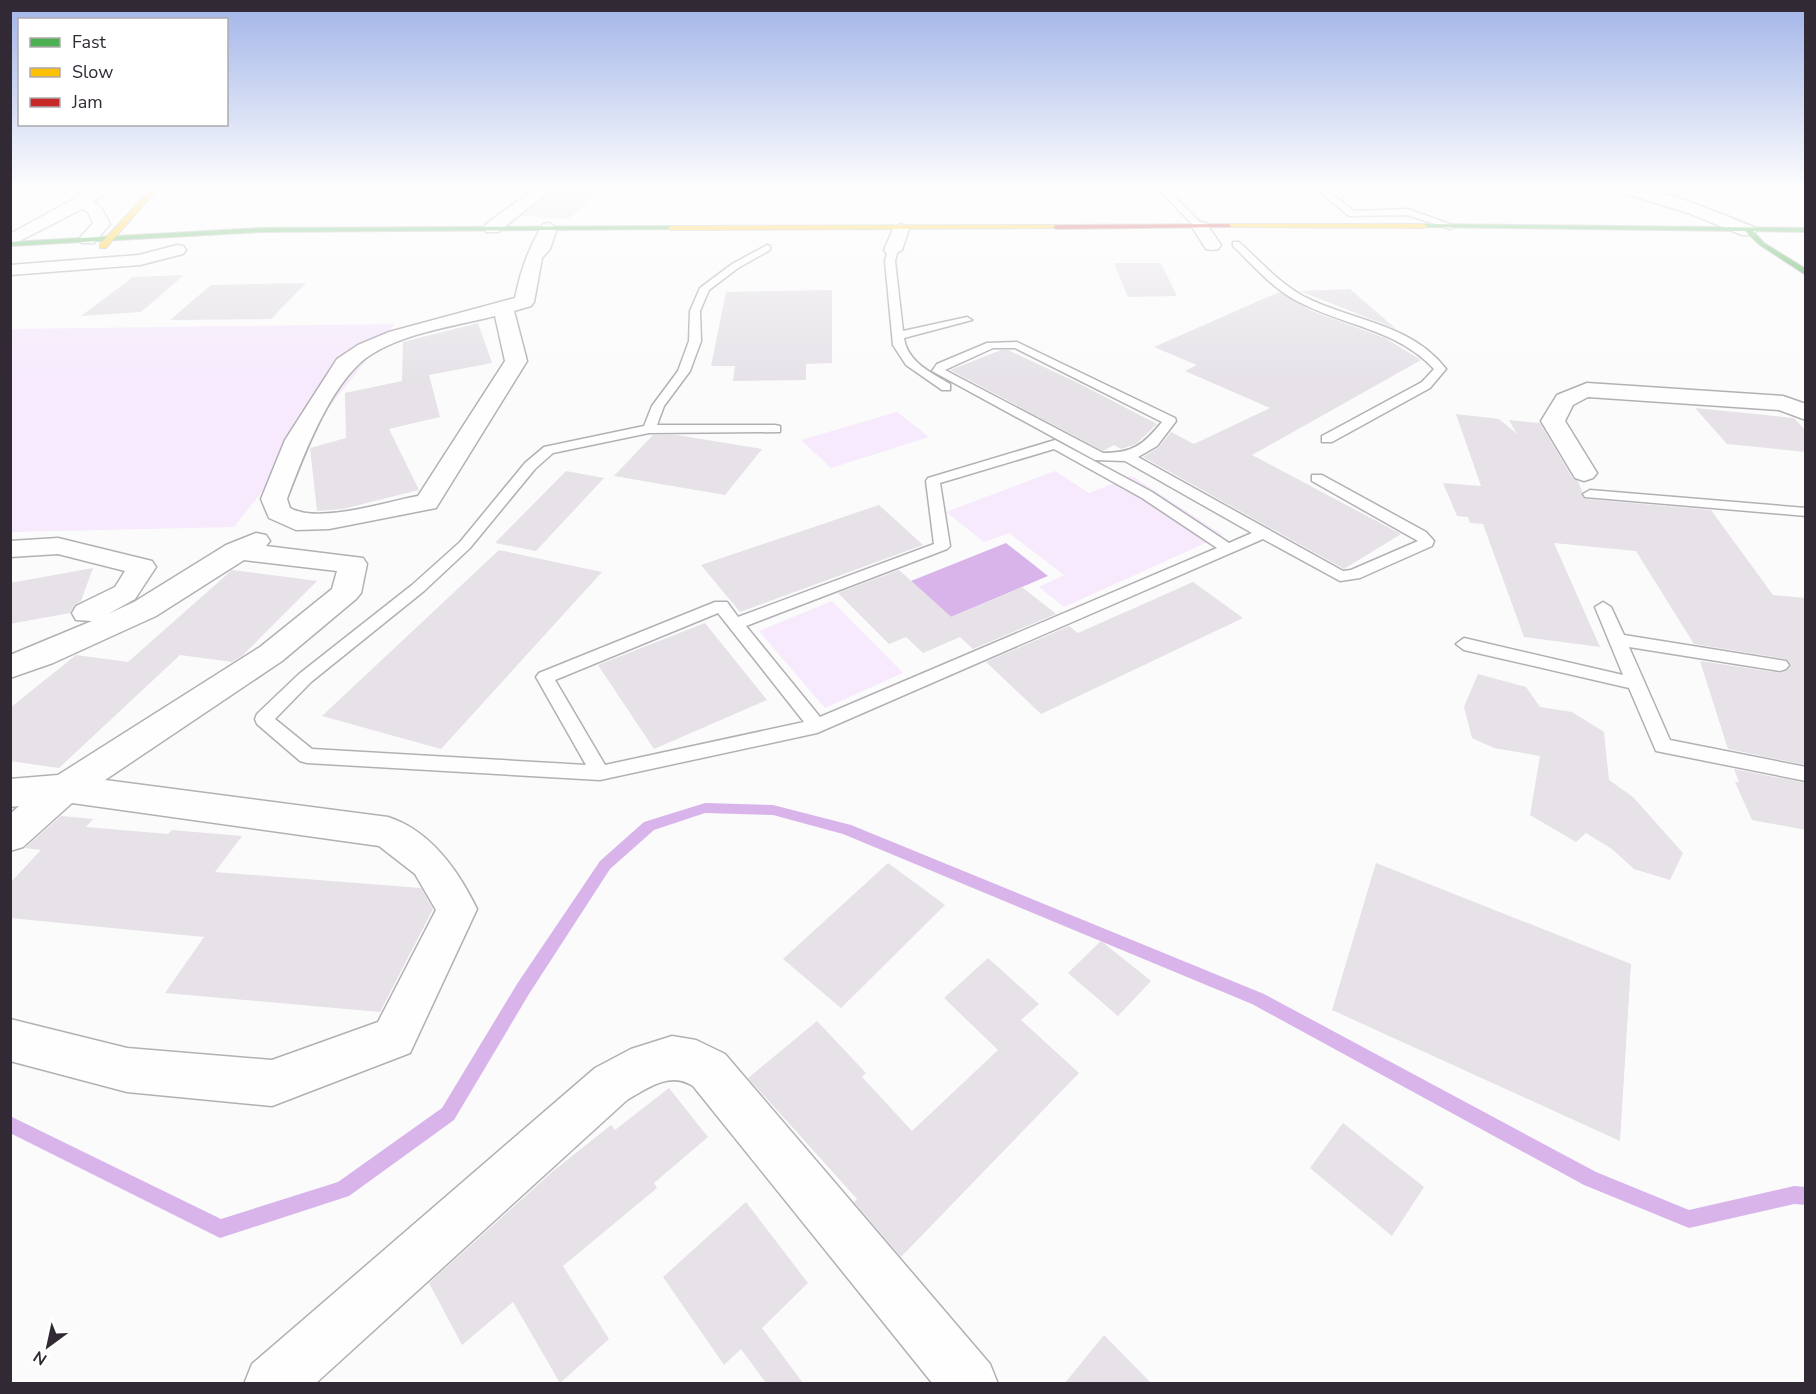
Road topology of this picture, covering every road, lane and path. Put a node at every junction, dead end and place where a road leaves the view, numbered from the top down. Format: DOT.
graph roads {
  1 [pos="90,252"];
  2 [pos="173,252"];
  3 [pos="542,252"];
  4 [pos="764,252"];
  5 [pos="892,252"];
  6 [pos="1245,252"];
  7 [pos="1774,252"];
  8 [pos="10,258"];
  9 [pos="10,270"];
  10 [pos="1806,273"];
  11 [pos="503,307"];
  12 [pos="967,320"];
  13 [pos="898,336"];
  14 [pos="1806,413"];
  15 [pos="649,429"];
  16 [pos="775,429"];
  17 [pos="1328,439"];
  18 [pos="1055,444"];
  19 [pos="1128,457"];
  20 [pos="1317,478"];
  21 [pos="1587,483"];
  22 [pos="1806,512"];
  23 [pos="296,522"];
  24 [pos="1262,534"];
  25 [pos="10,549"];
  26 [pos="1230,550"];
  27 [pos="236,551"];
  28 [pos="1603,607"];
  29 [pos="735,624"];
  30 [pos="1618,640"];
  31 [pos="1464,644"];
  32 [pos="10,652"];
  33 [pos="1780,666"];
  34 [pos="10,667"];
  35 [pos="1636,684"];
  36 [pos="817,726"];
  37 [pos="600,773"];
  38 [pos="1806,774"];
  39 [pos="65,788"];
  40 [pos="10,793"];
  41 [pos="10,836"];
  42 [pos="10,1040"];
  43 [pos="272,1383"];
  44 [pos="970,1383"];
  1 -- 2 [label="street"];
  1 -- 8 [label="street"];
  1 -- 9 [label="street"];
  3 -- 11 [label="street"];
  4 -- 15 [label="lane"];
  5 -- 13 [label="lane"];
  6 -- 17 [label="lane"];
  7 -- 10 [label="street"];
  11 -- 23 [label="street"];
  11 -- 23 [label="street"];
  12 -- 13 [label="lane"];
  13 -- 18 [label="lane"];
  14 -- 21 [label="street"];
  15 -- 16 [label="lane"];
  15 -- 37 [label="lane"];
  18 -- 26 [label="lane"];
  18 -- 29 [label="lane"];
  19 -- 19 [label="lane"];
  19 -- 24 [label="lane"];
  20 -- 24 [label="lane"];
  21 -- 22 [label="lane"];
  23 -- 27 [label="street"];
  24 -- 26 [label="lane"];
  25 -- 32 [label="street"];
  26 -- 36 [label="lane"];
  27 -- 34 [label="street"];
  27 -- 39 [label="street"];
  28 -- 30 [label="lane"];
  29 -- 36 [label="lane"];
  29 -- 37 [label="lane"];
  30 -- 33 [label="lane"];
  30 -- 35 [label="lane"];
  31 -- 35 [label="lane"];
  35 -- 38 [label="lane"];
  36 -- 37 [label="lane"];
  39 -- 40 [label="street"];
  39 -- 41 [label="street"];
  39 -- 42 [label="street"];
  43 -- 44 [label="street"];
}
